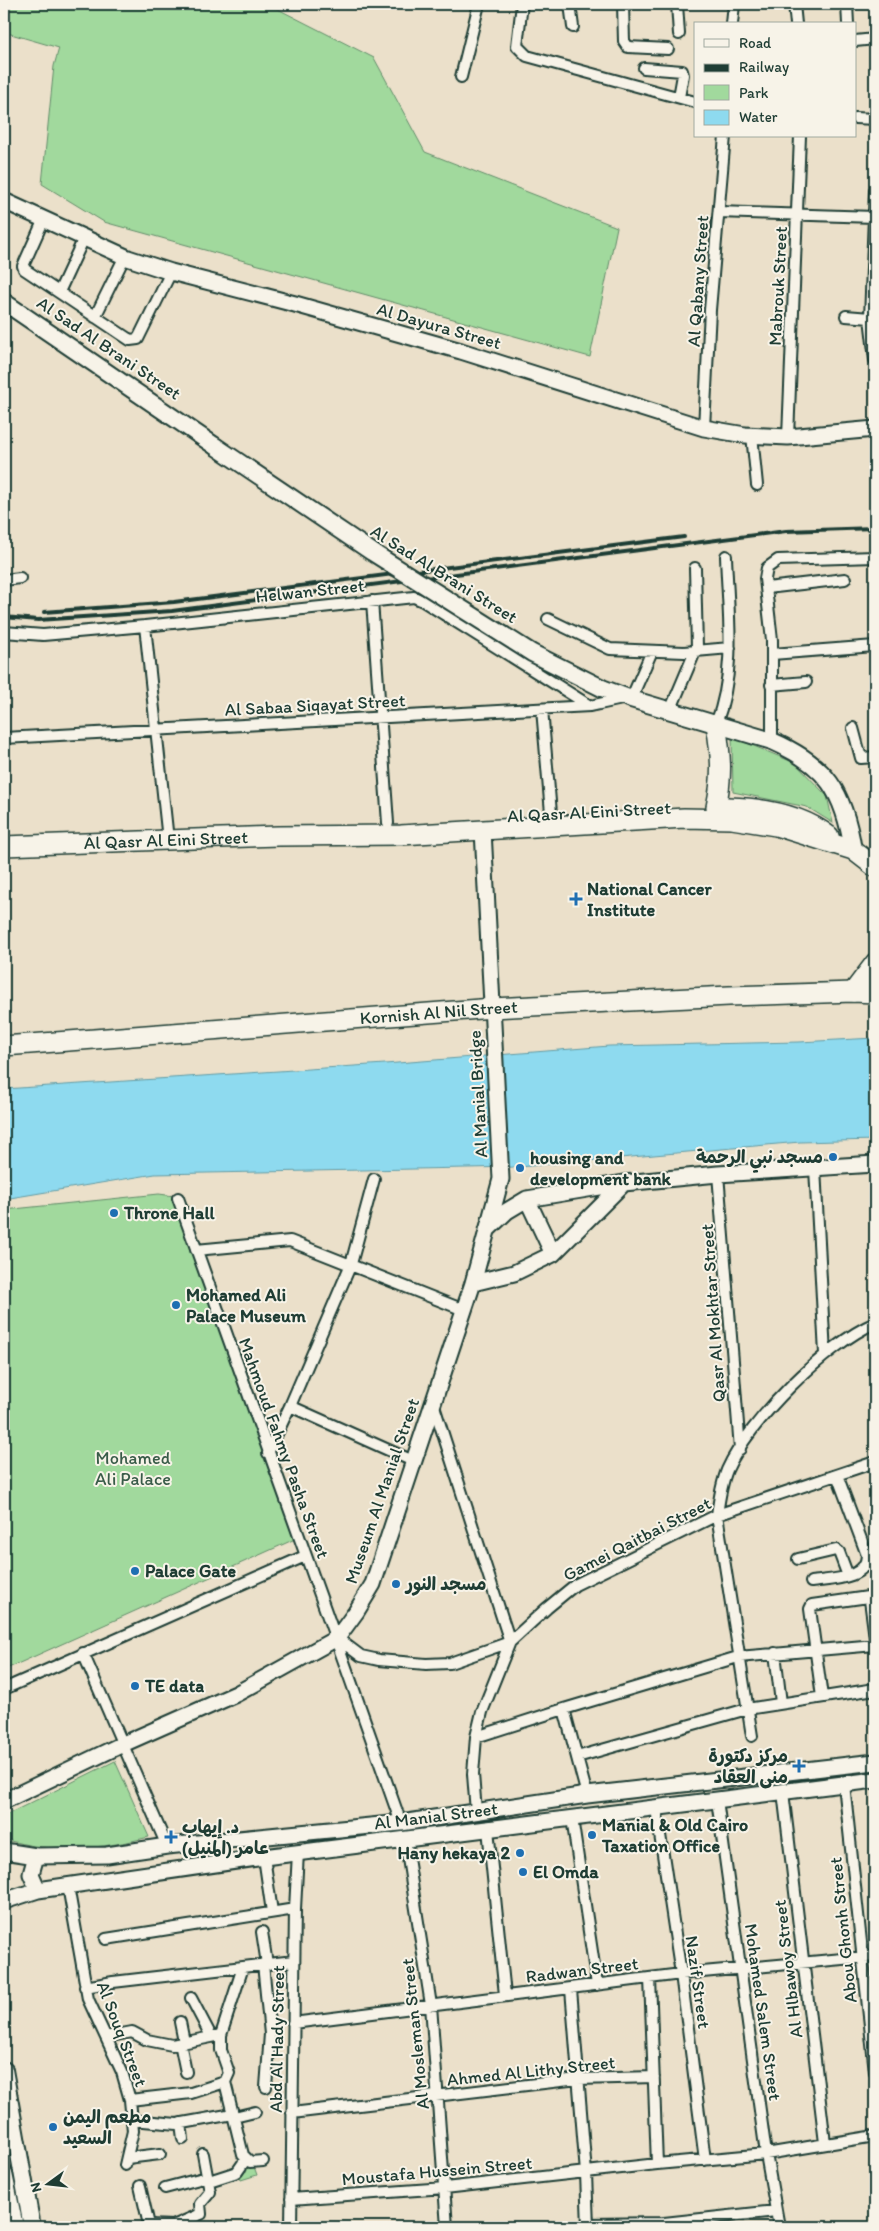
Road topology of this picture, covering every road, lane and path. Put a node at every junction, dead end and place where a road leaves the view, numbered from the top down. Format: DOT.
graph roads {
  1 [pos="479,4"];
  2 [pos="522,4"];
  3 [pos="570,4"];
  4 [pos="623,4"];
  5 [pos="677,4"];
  6 [pos="734,4"];
  7 [pos="794,4"];
  8 [pos="847,4"];
  9 [pos="732,22"];
  10 [pos="796,22"];
  11 [pos="848,22"];
  12 [pos="573,27"];
  13 [pos="679,34"];
  14 [pos="875,39"];
  15 [pos="856,40"];
  16 [pos="668,49"];
  17 [pos="644,68"];
  18 [pos="461,77"];
  19 [pos="679,97"];
  20 [pos="694,102"];
  21 [pos="856,118"];
  22 [pos="875,119"];
  23 [pos="724,138"];
  24 [pos="800,138"];
  25 [pos="875,191"];
  26 [pos="4,201"];
  27 [pos="719,212"];
  28 [pos="798,215"];
  29 [pos="874,216"];
  30 [pos="44,220"];
  31 [pos="84,238"];
  32 [pos="125,256"];
  33 [pos="171,272"];
  34 [pos="59,292"];
  35 [pos="4,302"];
  36 [pos="95,316"];
  37 [pos="846,316"];
  38 [pos="870,318"];
  39 [pos="875,360"];
  40 [pos="704,428"];
  41 [pos="875,429"];
  42 [pos="752,435"];
  43 [pos="788,437"];
  44 [pos="757,485"];
  45 [pos="726,556"];
  46 [pos="875,557"];
  47 [pos="695,568"];
  48 [pos="20,578"];
  49 [pos="845,579"];
  50 [pos="4,580"];
  51 [pos="766,588"];
  52 [pos="372,601"];
  53 [pos="548,619"];
  54 [pos="145,626"];
  55 [pos="4,632"];
  56 [pos="875,646"];
  57 [pos="730,648"];
  58 [pos="652,650"];
  59 [pos="696,651"];
  60 [pos="772,654"];
  61 [pos="806,682"];
  62 [pos="772,685"];
  63 [pos="630,699"];
  64 [pos="590,706"];
  65 [pos="542,708"];
  66 [pos="670,710"];
  67 [pos="381,717"];
  68 [pos="716,724"];
  69 [pos="853,728"];
  70 [pos="156,730"];
  71 [pos="4,738"];
  72 [pos="772,741"];
  73 [pos="875,757"];
  74 [pos="716,807"];
  75 [pos="551,813"];
  76 [pos="388,824"];
  77 [pos="483,830"];
  78 [pos="328,836"];
  79 [pos="168,840"];
  80 [pos="4,846"];
  81 [pos="847,848"];
  82 [pos="875,855"];
  83 [pos="875,867"];
  84 [pos="875,882"];
  85 [pos="875,963"];
  86 [pos="875,977"];
  87 [pos="862,993"];
  88 [pos="493,1008"];
  89 [pos="4,1046"];
  90 [pos="875,1164"];
  91 [pos="815,1168"];
  92 [pos="718,1174"];
  93 [pos="501,1178"];
  94 [pos="374,1179"];
  95 [pos="624,1183"];
  96 [pos="178,1198"];
  97 [pos="527,1199"];
  98 [pos="486,1230"];
  99 [pos="196,1250"];
  100 [pos="553,1254"];
  101 [pos="351,1264"];
  102 [pos="473,1283"];
  103 [pos="464,1310"];
  104 [pos="875,1323"];
  105 [pos="825,1354"];
  106 [pos="432,1402"];
  107 [pos="290,1406"];
  108 [pos="740,1449"];
  109 [pos="268,1453"];
  110 [pos="413,1460"];
  111 [pos="875,1462"];
  112 [pos="837,1475"];
  113 [pos="717,1515"];
  114 [pos="306,1556"];
  115 [pos="798,1559"];
  116 [pos="848,1576"];
  117 [pos="811,1582"];
  118 [pos="337,1638"];
  119 [pos="875,1638"];
  120 [pos="510,1642"];
  121 [pos="875,1645"];
  122 [pos="816,1650"];
  123 [pos="83,1653"];
  124 [pos="775,1654"];
  125 [pos="738,1657"];
  126 [pos="4,1689"];
  127 [pos="875,1689"];
  128 [pos="822,1697"];
  129 [pos="781,1704"];
  130 [pos="564,1709"];
  131 [pos="747,1709"];
  132 [pos="752,1736"];
  133 [pos="476,1737"];
  134 [pos="123,1744"];
  135 [pos="576,1757"];
  136 [pos="875,1762"];
  137 [pos="875,1780"];
  138 [pos="844,1784"];
  139 [pos="784,1792"];
  140 [pos="587,1795"];
  141 [pos="717,1800"];
  142 [pos="4,1801"];
  143 [pos="656,1808"];
  144 [pos="476,1812"];
  145 [pos="572,1818"];
  146 [pos="401,1823"];
  147 [pos="488,1829"];
  148 [pos="405,1839"];
  149 [pos="167,1846"];
  150 [pos="4,1851"];
  151 [pos="298,1852"];
  152 [pos="36,1856"];
  153 [pos="264,1857"];
  154 [pos="68,1886"];
  155 [pos="38,1890"];
  156 [pos="4,1901"];
  157 [pos="295,1909"];
  158 [pos="272,1912"];
  159 [pos="262,1932"];
  160 [pos="106,1939"];
  161 [pos="875,1956"];
  162 [pos="863,1957"];
  163 [pos="294,1961"];
  164 [pos="803,1962"];
  165 [pos="265,1964"];
  166 [pos="243,1967"];
  167 [pos="741,1969"];
  168 [pos="681,1974"];
  169 [pos="650,1978"];
  170 [pos="597,1985"];
  171 [pos="85,1987"];
  172 [pos="571,1989"];
  173 [pos="505,1995"];
  174 [pos="191,1998"];
  175 [pos="431,2005"];
  176 [pos="180,2022"];
  177 [pos="293,2023"];
  178 [pos="216,2036"];
  179 [pos="106,2037"];
  180 [pos="182,2042"];
  181 [pos="4,2070"];
  182 [pos="186,2072"];
  183 [pos="875,2072"];
  184 [pos="654,2077"];
  185 [pos="578,2079"];
  186 [pos="225,2082"];
  187 [pos="266,2087"];
  188 [pos="439,2096"];
  189 [pos="130,2100"];
  190 [pos="255,2112"];
  191 [pos="292,2113"];
  192 [pos="233,2116"];
  193 [pos="132,2120"];
  194 [pos="181,2123"];
  195 [pos="875,2136"];
  196 [pos="182,2139"];
  197 [pos="825,2143"];
  198 [pos="160,2154"];
  199 [pos="203,2154"];
  200 [pos="766,2154"];
  201 [pos="246,2159"];
  202 [pos="705,2160"];
  203 [pos="263,2161"];
  204 [pos="657,2164"];
  205 [pos="586,2173"];
  206 [pos="4,2174"];
  207 [pos="208,2179"];
  208 [pos="140,2186"];
  209 [pos="165,2188"];
  210 [pos="445,2188"];
  211 [pos="9,2196"];
  212 [pos="291,2199"];
  213 [pos="776,2211"];
  214 [pos="4,2224"];
  215 [pos="588,2226"];
  216 [pos="15,2227"];
  217 [pos="32,2227"];
  218 [pos="291,2227"];
  219 [pos="448,2227"];
  220 [pos="779,2227"];
  1 -- 18 [label="street"];
  2 -- 19 [label="street"];
  3 -- 12 [label="street"];
  4 -- 16 [label="street"];
  5 -- 13 [label="street"];
  6 -- 9 [label="street"];
  7 -- 10 [label="street"];
  8 -- 11 [label="street"];
  14 -- 15 [label="street"];
  17 -- 19 [label="street"];
  19 -- 20 [label="street"];
  21 -- 22 [label="street"];
  23 -- 27 [label="street, Al Qabany Street"];
  24 -- 28 [label="street, Mabrouk Street"];
  25 -- 29 [label="street"];
  26 -- 30 [label="street, Al Dayura Street"];
  27 -- 28 [label="street"];
  27 -- 40 [label="street, Al Qabany Street"];
  28 -- 29 [label="street"];
  28 -- 43 [label="street, Mabrouk Street"];
  29 -- 38 [label="street"];
  30 -- 31 [label="street, Al Dayura Street"];
  30 -- 34 [label="street"];
  31 -- 32 [label="street, Al Dayura Street"];
  31 -- 34 [label="street"];
  32 -- 33 [label="street, Al Dayura Street"];
  32 -- 36 [label="street"];
  33 -- 36 [label="street"];
  33 -- 40 [label="street, Al Dayura Street"];
  34 -- 36 [label="street"];
  35 -- 63 [label="main road, Al Sad Al Brani Street, bridge"];
  37 -- 38 [label="street"];
  38 -- 39 [label="street"];
  40 -- 42 [label="street, Al Dayura Street"];
  41 -- 43 [label="street, Al Dayura Street"];
  42 -- 43 [label="street, Al Dayura Street"];
  42 -- 44 [label="street"];
  45 -- 57 [label="street"];
  46 -- 51 [label="street"];
  47 -- 59 [label="street"];
  48 -- 50 [label="street"];
  49 -- 51 [label="street"];
  51 -- 60 [label="street"];
  52 -- 54 [label="street, Helwan Street"];
  52 -- 64 [label="street, Helwan Street"];
  52 -- 67 [label="street"];
  53 -- 58 [label="street"];
  54 -- 55 [label="street, Helwan Street"];
  54 -- 70 [label="street"];
  56 -- 60 [label="street"];
  57 -- 59 [label="street"];
  57 -- 68 [label="street"];
  58 -- 59 [label="street"];
  58 -- 63 [label="street"];
  59 -- 66 [label="street"];
  60 -- 62 [label="street"];
  61 -- 62 [label="street"];
  62 -- 72 [label="street"];
  63 -- 64 [label="street, Al Sabaa Siqayat Street"];
  63 -- 66 [label="main road, Al Sad Al Brani Street"];
  64 -- 65 [label="street, Al Sabaa Siqayat Street"];
  65 -- 67 [label="street, Al Sabaa Siqayat Street"];
  65 -- 75 [label="street"];
  66 -- 68 [label="main road, Al Sad Al Brani Street"];
  67 -- 70 [label="street, Al Sabaa Siqayat Street"];
  67 -- 76 [label="street"];
  68 -- 72 [label="main road, Al Sad Al Brani Street"];
  68 -- 74 [label="highway"];
  69 -- 73 [label="street"];
  70 -- 71 [label="street, Al Sabaa Siqayat Street"];
  70 -- 79 [label="street"];
  72 -- 81 [label="main road, Al Sad Al Brani Street"];
  74 -- 75 [label="highway, Al Qasr Al Eini Street"];
  74 -- 81 [label="highway, Al Qasr Al Eini Street"];
  75 -- 76 [label="highway, Al Qasr Al Eini Street"];
  76 -- 78 [label="highway, Al Qasr Al Eini Street"];
  77 -- 78 [label="highway, Al Qasr Al Eini Street"];
  77 -- 81 [label="highway, Al Qasr Al Eini Street"];
  77 -- 88 [label="street"];
  78 -- 79 [label="highway, Al Qasr Al Eini Street"];
  79 -- 80 [label="highway, Al Qasr Al Eini Street"];
  81 -- 82 [label="highway"];
  81 -- 83 [label="highway, Al Qasr Al Eini Street"];
  81 -- 84 [label="highway"];
  85 -- 87 [label="highway"];
  86 -- 87 [label="main road"];
  87 -- 88 [label="highway, Kornish Al Nil Street"];
  88 -- 89 [label="highway, Kornish Al Nil Street"];
  88 -- 93 [label="street, Al Manial Bridge"];
  90 -- 91 [label="street"];
  91 -- 92 [label="street"];
  91 -- 105 [label="street"];
  92 -- 95 [label="street"];
  92 -- 108 [label="street, Qasr Al Mokhtar Street"];
  93 -- 98 [label="street, Museum Al Manial Street"];
  94 -- 101 [label="street"];
  95 -- 97 [label="street"];
  95 -- 100 [label="street"];
  96 -- 99 [label="street, Mahmoud Fahmy Pasha Street"];
  97 -- 98 [label="street"];
  97 -- 100 [label="street"];
  98 -- 102 [label="street, Museum Al Manial Street"];
  99 -- 101 [label="street"];
  99 -- 109 [label="street, Mahmoud Fahmy Pasha Street"];
  100 -- 102 [label="street"];
  101 -- 103 [label="street"];
  101 -- 107 [label="street"];
  102 -- 103 [label="street, Museum Al Manial Street"];
  103 -- 106 [label="street, Museum Al Manial Street"];
  104 -- 105 [label="street"];
  105 -- 108 [label="street"];
  106 -- 110 [label="street, Museum Al Manial Street"];
  106 -- 120 [label="street"];
  107 -- 109 [label="street"];
  107 -- 110 [label="street"];
  108 -- 113 [label="street"];
  109 -- 114 [label="street, Mahmoud Fahmy Pasha Street"];
  110 -- 118 [label="street, Museum Al Manial Street"];
  111 -- 112 [label="street, Gamei Qaitbai Street"];
  112 -- 113 [label="street, Gamei Qaitbai Street"];
  112 -- 116 [label="street"];
  113 -- 120 [label="street, Gamei Qaitbai Street"];
  113 -- 125 [label="street"];
  114 -- 118 [label="street, Mahmoud Fahmy Pasha Street"];
  114 -- 123 [label="street"];
  115 -- 116 [label="street"];
  116 -- 117 [label="street"];
  118 -- 120 [label="street"];
  118 -- 134 [label="street, Museum Al Manial Street"];
  118 -- 146 [label="street, Mahmoud Fahmy Pasha Street"];
  119 -- 122 [label="street"];
  120 -- 133 [label="street, Gamei Qaitbai Street"];
  121 -- 122 [label="street"];
  122 -- 124 [label="street"];
  122 -- 128 [label="street"];
  123 -- 126 [label="street"];
  123 -- 134 [label="street"];
  124 -- 125 [label="street"];
  124 -- 129 [label="street"];
  125 -- 130 [label="street"];
  125 -- 131 [label="street"];
  127 -- 128 [label="street"];
  128 -- 129 [label="street"];
  129 -- 131 [label="street"];
  130 -- 133 [label="street"];
  130 -- 135 [label="street"];
  131 -- 132 [label="street"];
  131 -- 135 [label="street"];
  133 -- 144 [label="street, Gamei Qaitbai Street"];
  134 -- 142 [label="street, Museum Al Manial Street"];
  134 -- 149 [label="street"];
  135 -- 140 [label="street"];
  136 -- 140 [label="street, Al Manial Street"];
  137 -- 138 [label="street, Al Manial Street"];
  138 -- 139 [label="street, Al Manial Street"];
  138 -- 162 [label="street, Abou Ghonh Street"];
  139 -- 141 [label="street, Al Manial Street"];
  139 -- 164 [label="street, Al Hlbawoy Street"];
  140 -- 144 [label="street, Al Manial Street"];
  141 -- 143 [label="street, Al Manial Street"];
  141 -- 167 [label="street, Mohamed Salem Street"];
  143 -- 145 [label="street, Al Manial Street"];
  143 -- 168 [label="street, Nazif Street"];
  144 -- 146 [label="street, Al Manial Street"];
  145 -- 147 [label="street, Al Manial Street"];
  145 -- 170 [label="street"];
  146 -- 149 [label="street, Al Manial Street"];
  147 -- 148 [label="street, Al Manial Street"];
  147 -- 173 [label="street"];
  148 -- 151 [label="street, Al Manial Street"];
  148 -- 175 [label="street, Al Mosleman Street"];
  149 -- 152 [label="street, Al Manial Street"];
  150 -- 152 [label="street, Al Manial Street"];
  151 -- 153 [label="street, Al Manial Street"];
  151 -- 157 [label="street, Abd Al Hady Street"];
  152 -- 155 [label="street"];
  153 -- 154 [label="street, Al Manial Street"];
  153 -- 158 [label="street"];
  154 -- 155 [label="street, Al Manial Street"];
  154 -- 171 [label="street, Al Souq Street"];
  155 -- 156 [label="street, Al Manial Street"];
  157 -- 158 [label="street"];
  157 -- 163 [label="street, Abd Al Hady Street"];
  158 -- 160 [label="street"];
  159 -- 165 [label="street"];
  161 -- 162 [label="street, Radwan Street"];
  162 -- 164 [label="street, Radwan Street"];
  162 -- 183 [label="street, Abou Ghonh Street"];
  163 -- 165 [label="street"];
  163 -- 177 [label="street, Abd Al Hady Street"];
  164 -- 167 [label="street, Radwan Street"];
  164 -- 197 [label="street, Al Hlbawoy Street"];
  165 -- 166 [label="street"];
  165 -- 187 [label="street"];
  166 -- 171 [label="street"];
  166 -- 178 [label="street"];
  167 -- 168 [label="street, Radwan Street"];
  167 -- 200 [label="street, Mohamed Salem Street"];
  168 -- 169 [label="street, Radwan Street"];
  168 -- 202 [label="street, Nazif Street"];
  169 -- 170 [label="street, Radwan Street"];
  169 -- 184 [label="street"];
  170 -- 172 [label="street, Radwan Street"];
  171 -- 179 [label="street, Al Souq Street"];
  172 -- 173 [label="street, Radwan Street"];
  172 -- 185 [label="street"];
  173 -- 175 [label="street, Radwan Street"];
  174 -- 178 [label="street"];
  175 -- 177 [label="street, Radwan Street"];
  175 -- 188 [label="street, Al Mosleman Street"];
  176 -- 180 [label="street"];
  177 -- 191 [label="street, Abd Al Hady Street"];
  178 -- 180 [label="street"];
  178 -- 186 [label="street"];
  179 -- 180 [label="street"];
  179 -- 189 [label="street, Al Souq Street"];
  180 -- 182 [label="street"];
  181 -- 217 [label="main road"];
  184 -- 185 [label="street, Ahmed Al Lithy Street"];
  184 -- 204 [label="street"];
  185 -- 188 [label="street, Ahmed Al Lithy Street"];
  185 -- 205 [label="street"];
  186 -- 189 [label="street"];
  186 -- 192 [label="street"];
  188 -- 191 [label="street, Ahmed Al Lithy Street"];
  188 -- 210 [label="street, Al Mosleman Street"];
  189 -- 193 [label="street, Al Souq Street"];
  190 -- 192 [label="street"];
  191 -- 212 [label="street, Abd Al Hady Street"];
  192 -- 194 [label="street"];
  192 -- 201 [label="street"];
  193 -- 194 [label="street"];
  193 -- 198 [label="street, Al Souq Street"];
  194 -- 196 [label="street"];
  195 -- 197 [label="street, Moustafa Hussein Street"];
  197 -- 200 [label="street, Moustafa Hussein Street"];
  199 -- 207 [label="street"];
  200 -- 202 [label="street, Moustafa Hussein Street"];
  200 -- 213 [label="street, Mohamed Salem Street"];
  201 -- 203 [label="street"];
  201 -- 207 [label="street"];
  202 -- 204 [label="street, Moustafa Hussein Street"];
  204 -- 205 [label="street, Moustafa Hussein Street"];
  205 -- 210 [label="street, Moustafa Hussein Street"];
  205 -- 215 [label="street"];
  206 -- 211 [label="main road"];
  207 -- 208 [label="street"];
  207 -- 209 [label="street"];
  210 -- 212 [label="street, Moustafa Hussein Street"];
  210 -- 219 [label="street, Al Mosleman Street"];
  211 -- 214 [label="main road"];
  211 -- 216 [label="main road"];
  212 -- 218 [label="street, Abd Al Hady Street"];
  213 -- 215 [label="street"];
  213 -- 220 [label="street, Mohamed Salem Street"];
}
